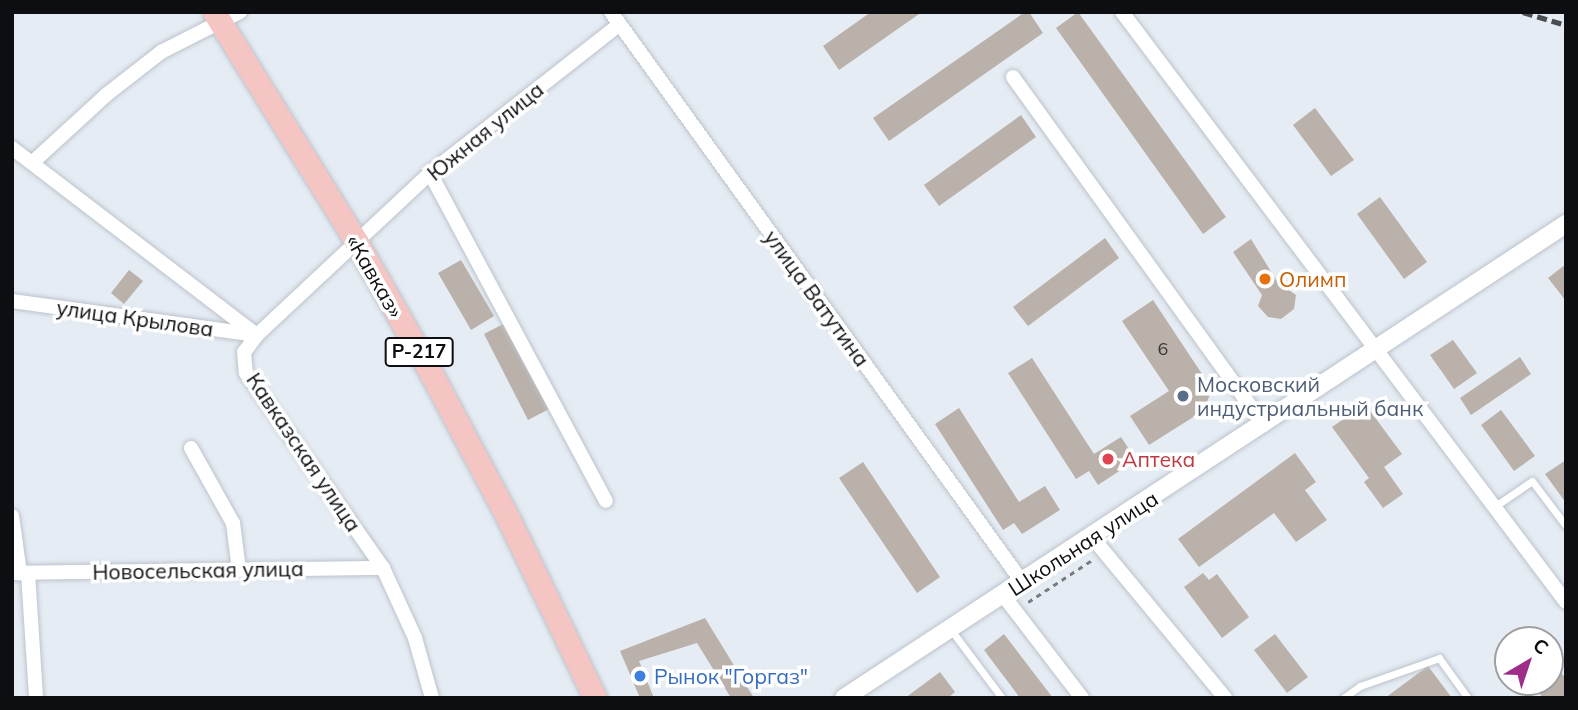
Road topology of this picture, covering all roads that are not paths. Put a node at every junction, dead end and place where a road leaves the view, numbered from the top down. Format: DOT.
graph roads {
  1 [pos="1122,12"];
  2 [pos="225,15"];
  3 [pos="615,18"];
  4 [pos="1013,77"];
  5 [pos="12,148"];
  6 [pos="33,162"];
  7 [pos="430,173"];
  8 [pos="1566,224"];
  9 [pos="357,243"];
  10 [pos="12,301"];
  11 [pos="257,335"];
  12 [pos="1374,349"];
  13 [pos="1264,425"];
  14 [pos="191,448"];
  15 [pos="606,502"];
  16 [pos="1494,507"];
  17 [pos="12,516"];
  18 [pos="1566,526"];
  19 [pos="1092,537"];
  20 [pos="383,568"];
  21 [pos="239,570"];
  22 [pos="20,573"];
  23 [pos="1023,583"];
  24 [pos="1003,595"];
  25 [pos="1566,602"];
  26 [pos="950,629"];
  27 [pos="36,698"];
  28 [pos="432,698"];
  29 [pos="595,698"];
  30 [pos="844,698"];
  31 [pos="1002,698"];
  32 [pos="1082,698"];
  33 [pos="1225,698"];
  34 [pos="1343,698"];
  35 [pos="1468,698"];
  1 -- 12 [label="street"];
  2 -- 6 [label="street"];
  2 -- 9 [label="main road, «Кавказ» / Р-217"];
  3 -- 7 [label="street, Южная улица"];
  3 -- 23 [label="street, улица Ватутина"];
  4 -- 13 [label="street"];
  5 -- 6 [label="street"];
  6 -- 11 [label="street"];
  7 -- 9 [label="street, Южная улица"];
  7 -- 15 [label="street"];
  8 -- 12 [label="street, Школьная улица"];
  9 -- 11 [label="street, Южная улица"];
  9 -- 29 [label="main road, «Кавказ» / Р-217"];
  10 -- 11 [label="street, улица Крылова"];
  11 -- 20 [label="street, Кавказская улица"];
  12 -- 13 [label="street, Школьная улица"];
  12 -- 16 [label="street"];
  13 -- 19 [label="street, Школьная улица"];
  14 -- 21 [label="street"];
  16 -- 18 [label="lane"];
  16 -- 25 [label="street"];
  17 -- 22 [label="street"];
  19 -- 23 [label="street, Школьная улица"];
  19 -- 33 [label="street"];
  20 -- 21 [label="street, Новосельская улица"];
  20 -- 28 [label="street, Кавказская улица"];
  21 -- 22 [label="street, Новосельская улица"];
  22 -- 27 [label="street"];
  23 -- 24 [label="street, Школьная улица"];
  24 -- 26 [label="street, Школьная улица"];
  24 -- 32 [label="street"];
  26 -- 30 [label="street, Школьная улица"];
  26 -- 31 [label="lane"];
  34 -- 35 [label="lane"];
}
